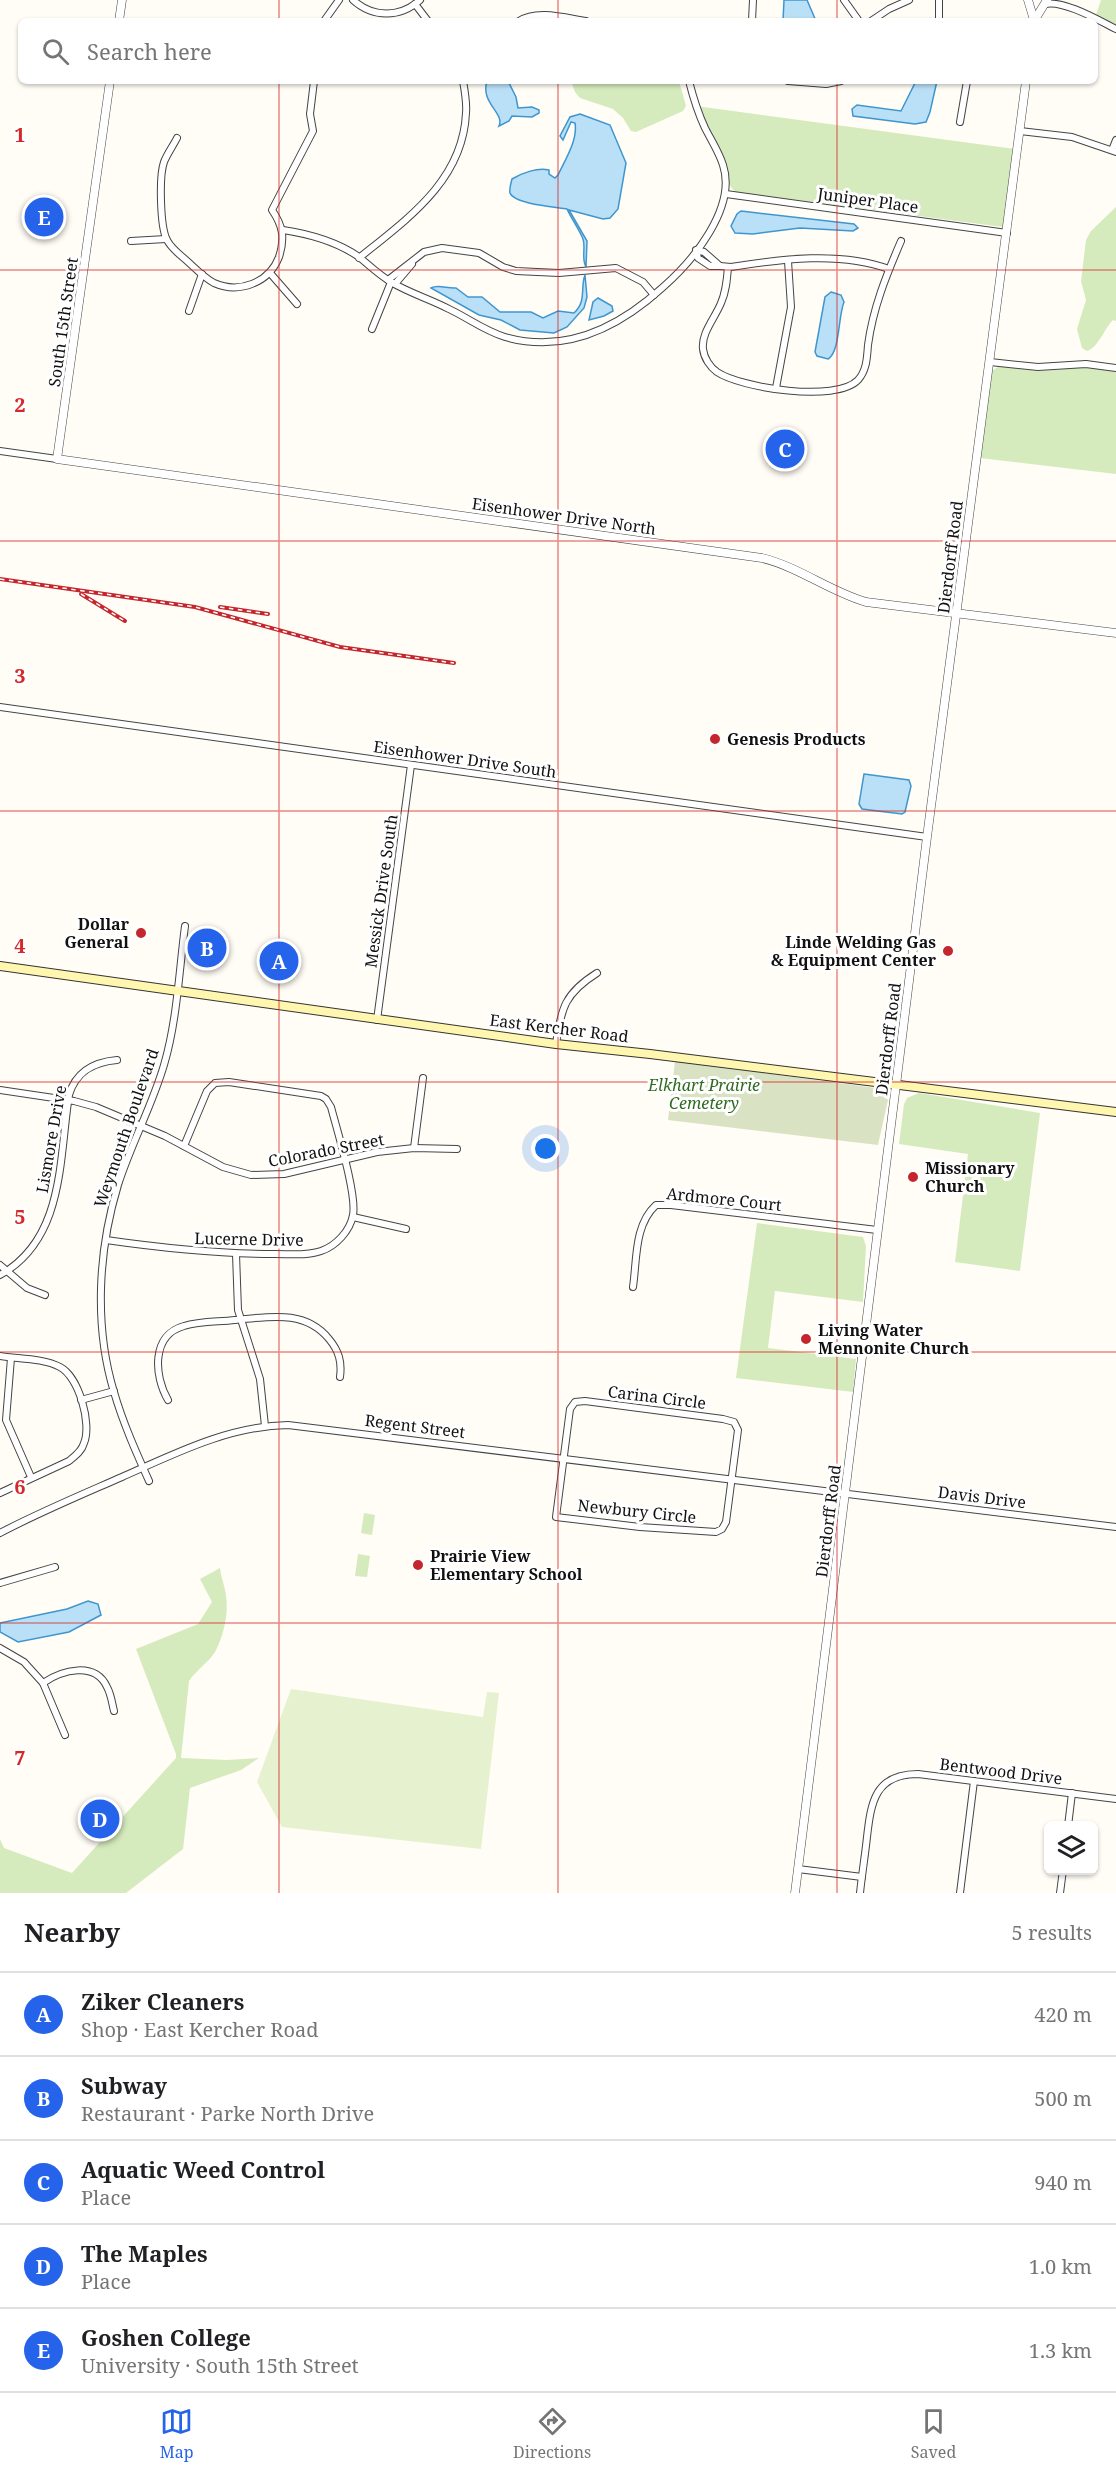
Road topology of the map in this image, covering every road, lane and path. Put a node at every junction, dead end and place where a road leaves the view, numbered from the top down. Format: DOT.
graph roads {
  1 [pos="122,0"];
  2 [pos="339,0"];
  3 [pos="353,0"];
  4 [pos="753,0"];
  5 [pos="844,0"];
  6 [pos="909,0"];
  7 [pos="939,0"];
  8 [pos="1029,1"];
  9 [pos="418,2"];
  10 [pos="1063,2"];
  11 [pos="1045,3"];
  12 [pos="119,18"];
  13 [pos="326,18"];
  14 [pos="426,18"];
  15 [pos="525,18"];
  16 [pos="562,18"];
  17 [pos="752,18"];
  18 [pos="857,18"];
  19 [pos="876,18"];
  20 [pos="939,18"];
  21 [pos="1033,18"];
  22 [pos="1036,18"];
  23 [pos="1094,18"];
  24 [pos="1098,20"];
  25 [pos="1116,29"];
  26 [pos="110,84"];
  27 [pos="314,84"];
  28 [pos="463,84"];
  29 [pos="690,84"];
  30 [pos="966,84"];
  31 [pos="1026,84"];
  32 [pos="960,122"];
  33 [pos="1020,131"];
  34 [pos="177,138"];
  35 [pos="1116,140"];
  36 [pos="1114,151"];
  37 [pos="726,194"];
  38 [pos="283,230"];
  39 [pos="1007,233"];
  40 [pos="166,239"];
  41 [pos="901,241"];
  42 [pos="131,242"];
  43 [pos="696,250"];
  44 [pos="359,258"];
  45 [pos="788,261"];
  46 [pos="728,267"];
  47 [pos="889,269"];
  48 [pos="270,273"];
  49 [pos="201,274"];
  50 [pos="391,282"];
  51 [pos="652,296"];
  52 [pos="297,304"];
  53 [pos="189,311"];
  54 [pos="372,329"];
  55 [pos="990,362"];
  56 [pos="1116,368"];
  57 [pos="776,388"];
  58 [pos="0,451"];
  59 [pos="57,459"];
  60 [pos="957,614"];
  61 [pos="1116,633"];
  62 [pos="0,706"];
  63 [pos="411,765"];
  64 [pos="927,837"];
  65 [pos="185,926"];
  66 [pos="0,966"];
  67 [pos="597,973"];
  68 [pos="177,992"];
  69 [pos="377,1020"];
  70 [pos="556,1044"];
  71 [pos="117,1060"];
  72 [pos="423,1078"];
  73 [pos="896,1084"];
  74 [pos="0,1090"];
  75 [pos="69,1100"];
  76 [pos="1116,1112"];
  77 [pos="141,1125"];
  78 [pos="184,1146"];
  79 [pos="414,1148"];
  80 [pos="457,1149"];
  81 [pos="343,1158"];
  82 [pos="353,1217"];
  83 [pos="406,1230"];
  84 [pos="877,1230"];
  85 [pos="105,1240"];
  86 [pos="236,1254"];
  87 [pos="0,1264"];
  88 [pos="7,1271"];
  89 [pos="0,1275"];
  90 [pos="633,1287"];
  91 [pos="45,1295"];
  92 [pos="239,1320"];
  93 [pos="0,1356"];
  94 [pos="11,1358"];
  95 [pos="340,1377"];
  96 [pos="114,1391"];
  97 [pos="81,1400"];
  98 [pos="168,1400"];
  99 [pos="266,1426"];
  100 [pos="563,1458"];
  101 [pos="143,1467"];
  102 [pos="31,1477"];
  103 [pos="732,1480"];
  104 [pos="149,1481"];
  105 [pos="0,1493"];
  106 [pos="845,1495"];
  107 [pos="1116,1527"];
  108 [pos="0,1533"];
  109 [pos="55,1567"];
  110 [pos="0,1583"];
  111 [pos="0,1648"];
  112 [pos="43,1683"];
  113 [pos="114,1711"];
  114 [pos="65,1735"];
  115 [pos="974,1781"];
  116 [pos="1072,1793"];
  117 [pos="1116,1799"];
  118 [pos="1069,1821"];
  119 [pos="798,1869"];
  120 [pos="1062,1875"];
  121 [pos="862,1877"];
  122 [pos="795,1893"];
  123 [pos="860,1893"];
  124 [pos="960,1893"];
  125 [pos="1060,1893"];
  1 -- 12 [label="street"];
  2 -- 13 [label="street"];
  3 -- 9 [label="street"];
  4 -- 17 [label="street"];
  5 -- 18 [label="street"];
  6 -- 19 [label="street"];
  7 -- 20 [label="street"];
  8 -- 11 [label="street"];
  8 -- 21 [label="street"];
  9 -- 14 [label="street"];
  10 -- 11 [label="street"];
  10 -- 23 [label="street"];
  11 -- 22 [label="street"];
  15 -- 16 [label="street"];
  24 -- 25 [label="street"];
  26 -- 59 [label="street, South 15th Street"];
  27 -- 38 [label="street"];
  28 -- 44 [label="street"];
  29 -- 37 [label="street"];
  30 -- 32 [label="street"];
  31 -- 33 [label="street, Dierdorff Road"];
  33 -- 36 [label="street"];
  33 -- 39 [label="street, Dierdorff Road"];
  34 -- 40 [label="street"];
  35 -- 36 [label="street"];
  37 -- 39 [label="street, Juniper Place"];
  37 -- 43 [label="street"];
  38 -- 44 [label="street"];
  38 -- 48 [label="street"];
  39 -- 55 [label="street, Dierdorff Road"];
  40 -- 42 [label="street"];
  40 -- 49 [label="street"];
  41 -- 47 [label="street"];
  43 -- 46 [label="street"];
  43 -- 51 [label="street"];
  44 -- 50 [label="street"];
  45 -- 46 [label="street"];
  45 -- 47 [label="street"];
  45 -- 57 [label="street"];
  46 -- 57 [label="street"];
  47 -- 57 [label="street"];
  48 -- 49 [label="street"];
  48 -- 52 [label="street"];
  49 -- 53 [label="street"];
  50 -- 51 [label="street"];
  50 -- 51 [label="street"];
  50 -- 54 [label="street"];
  55 -- 56 [label="street"];
  55 -- 60 [label="street, Dierdorff Road"];
  58 -- 59 [label="street, Eisenhower Drive North"];
  59 -- 60 [label="street, Eisenhower Drive North"];
  60 -- 61 [label="street, Eisenhower Drive North"];
  60 -- 64 [label="street, Dierdorff Road"];
  62 -- 63 [label="street, Eisenhower Drive South"];
  63 -- 64 [label="street, Eisenhower Drive South"];
  63 -- 69 [label="street, Messick Drive South"];
  64 -- 73 [label="street, Dierdorff Road"];
  65 -- 68 [label="street, Weymouth Boulevard"];
  66 -- 68 [label="main road, East Kercher Road"];
  67 -- 70 [label="street"];
  68 -- 69 [label="main road, East Kercher Road"];
  68 -- 77 [label="street, Weymouth Boulevard"];
  69 -- 70 [label="main road, East Kercher Road"];
  70 -- 73 [label="main road, East Kercher Road"];
  71 -- 75 [label="street, Lismore Drive"];
  72 -- 79 [label="street"];
  73 -- 76 [label="main road, East Kercher Road"];
  73 -- 84 [label="street, Dierdorff Road"];
  74 -- 75 [label="street, Colorado Street"];
  75 -- 77 [label="street, Colorado Street"];
  75 -- 88 [label="street, Lismore Drive"];
  77 -- 78 [label="street, Colorado Street"];
  77 -- 85 [label="street, Weymouth Boulevard"];
  78 -- 81 [label="street, Colorado Street"];
  78 -- 81 [label="street"];
  79 -- 80 [label="street, Colorado Street"];
  79 -- 81 [label="street, Colorado Street"];
  81 -- 82 [label="street"];
  82 -- 83 [label="street"];
  82 -- 86 [label="street, Lucerne Drive"];
  84 -- 90 [label="street, Ardmore Court"];
  84 -- 106 [label="street, Dierdorff Road"];
  85 -- 86 [label="street, Lucerne Drive"];
  85 -- 96 [label="street, Weymouth Boulevard"];
  86 -- 92 [label="street"];
  87 -- 88 [label="street"];
  88 -- 89 [label="street, Lismore Drive"];
  88 -- 91 [label="street"];
  92 -- 95 [label="street"];
  92 -- 98 [label="street"];
  92 -- 99 [label="street"];
  93 -- 94 [label="street"];
  94 -- 97 [label="street"];
  94 -- 102 [label="street"];
  96 -- 97 [label="street"];
  96 -- 101 [label="street, Weymouth Boulevard"];
  97 -- 102 [label="street"];
  99 -- 100 [label="street, Regent Street"];
  99 -- 101 [label="street, Regent Street"];
  100 -- 103 [label="street, Regent Street"];
  100 -- 103 [label="street, Newbury Circle"];
  100 -- 103 [label="street, Carina Circle"];
  101 -- 104 [label="street, Weymouth Boulevard"];
  101 -- 108 [label="street, Regent Street"];
  102 -- 105 [label="street"];
  103 -- 106 [label="street, Regent Street"];
  106 -- 107 [label="street, Davis Drive"];
  106 -- 119 [label="street, Dierdorff Road"];
  109 -- 110 [label="street"];
  111 -- 112 [label="street"];
  112 -- 113 [label="street"];
  112 -- 114 [label="street"];
  115 -- 116 [label="street, Bentwood Drive"];
  115 -- 121 [label="street, Bentwood Drive"];
  115 -- 124 [label="street"];
  116 -- 117 [label="street, Bentwood Drive"];
  116 -- 118 [label="street"];
  119 -- 121 [label="street"];
  119 -- 122 [label="street, Dierdorff Road"];
  120 -- 125 [label="street"];
  121 -- 123 [label="street"];
}
